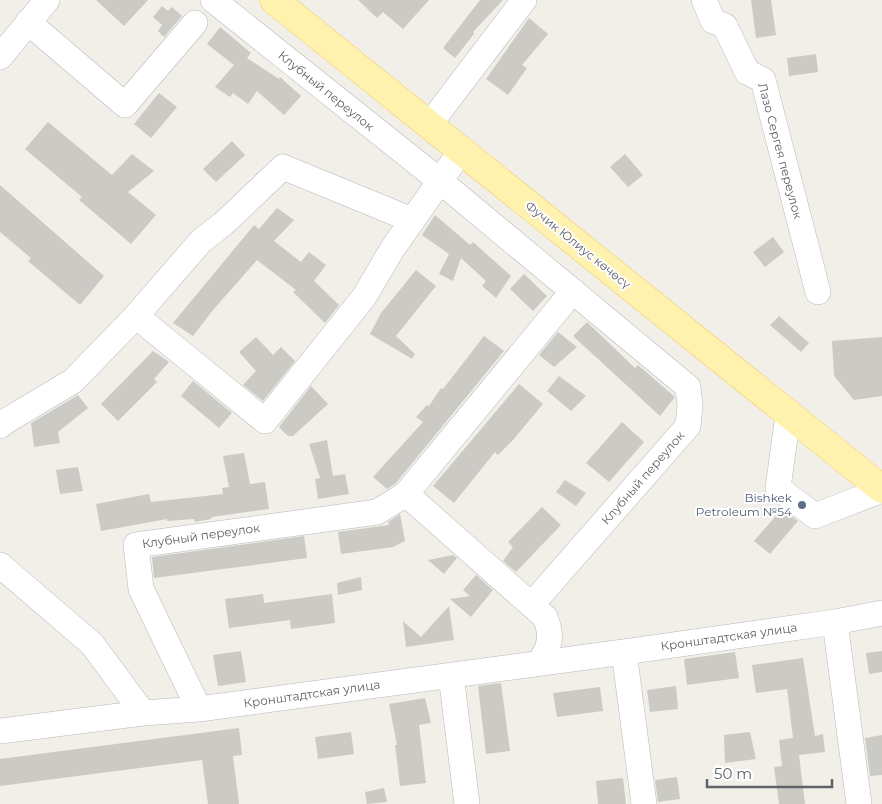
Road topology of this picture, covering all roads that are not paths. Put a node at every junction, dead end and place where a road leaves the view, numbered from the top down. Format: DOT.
graph roads {
  1 [pos="46,0"];
  2 [pos="213,0"];
  3 [pos="274,0"];
  4 [pos="524,0"];
  5 [pos="704,0"];
  6 [pos="28,22"];
  7 [pos="195,23"];
  8 [pos="0,57"];
  9 [pos="429,125"];
  10 [pos="461,151"];
  11 [pos="440,182"];
  12 [pos="412,220"];
  13 [pos="573,292"];
  14 [pos="818,292"];
  15 [pos="136,316"];
  16 [pos="788,415"];
  17 [pos="0,426"];
  18 [pos="882,489"];
  19 [pos="406,494"];
  20 [pos="0,565"];
  21 [pos="533,603"];
  22 [pos="882,613"];
  23 [pos="835,622"];
  24 [pos="624,652"];
  25 [pos="538,663"];
  26 [pos="451,675"];
  27 [pos="199,709"];
  28 [pos="143,713"];
  29 [pos="0,731"];
  30 [pos="467,804"];
  31 [pos="644,804"];
  32 [pos="858,804"];
  1 -- 6 [label="street"];
  2 -- 11 [label="street, Клубный переулок"];
  3 -- 9 [label="main road, Фучик Юлиус көчөсү"];
  4 -- 9 [label="street"];
  5 -- 14 [label="street, Лазо Сергея переулок"];
  6 -- 7 [label="street"];
  6 -- 8 [label="street"];
  9 -- 10 [label="main road, Фучик Юлиус көчөсү"];
  10 -- 11 [label="street"];
  10 -- 16 [label="main road, Фучик Юлиус көчөсү"];
  11 -- 12 [label="street"];
  11 -- 13 [label="street, Клубный переулок"];
  12 -- 15 [label="street"];
  12 -- 15 [label="street"];
  13 -- 19 [label="street, Клубный переулок"];
  13 -- 21 [label="street, Клубный переулок"];
  15 -- 17 [label="street"];
  16 -- 18 [label="main road, Фучик Юлиус көчөсү"];
  16 -- 18 [label="street"];
  19 -- 21 [label="street"];
  19 -- 27 [label="street, Клубный переулок"];
  20 -- 28 [label="street"];
  21 -- 25 [label="street"];
  22 -- 23 [label="street, Кронштадтская улица"];
  23 -- 24 [label="street, Кронштадтская улица"];
  23 -- 32 [label="street"];
  24 -- 25 [label="street, Кронштадтская улица"];
  24 -- 31 [label="street"];
  25 -- 26 [label="street, Кронштадтская улица"];
  26 -- 27 [label="street, Кронштадтская улица"];
  26 -- 30 [label="street"];
  27 -- 28 [label="street, Кронштадтская улица"];
  28 -- 29 [label="street, Кронштадтская улица"];
}
